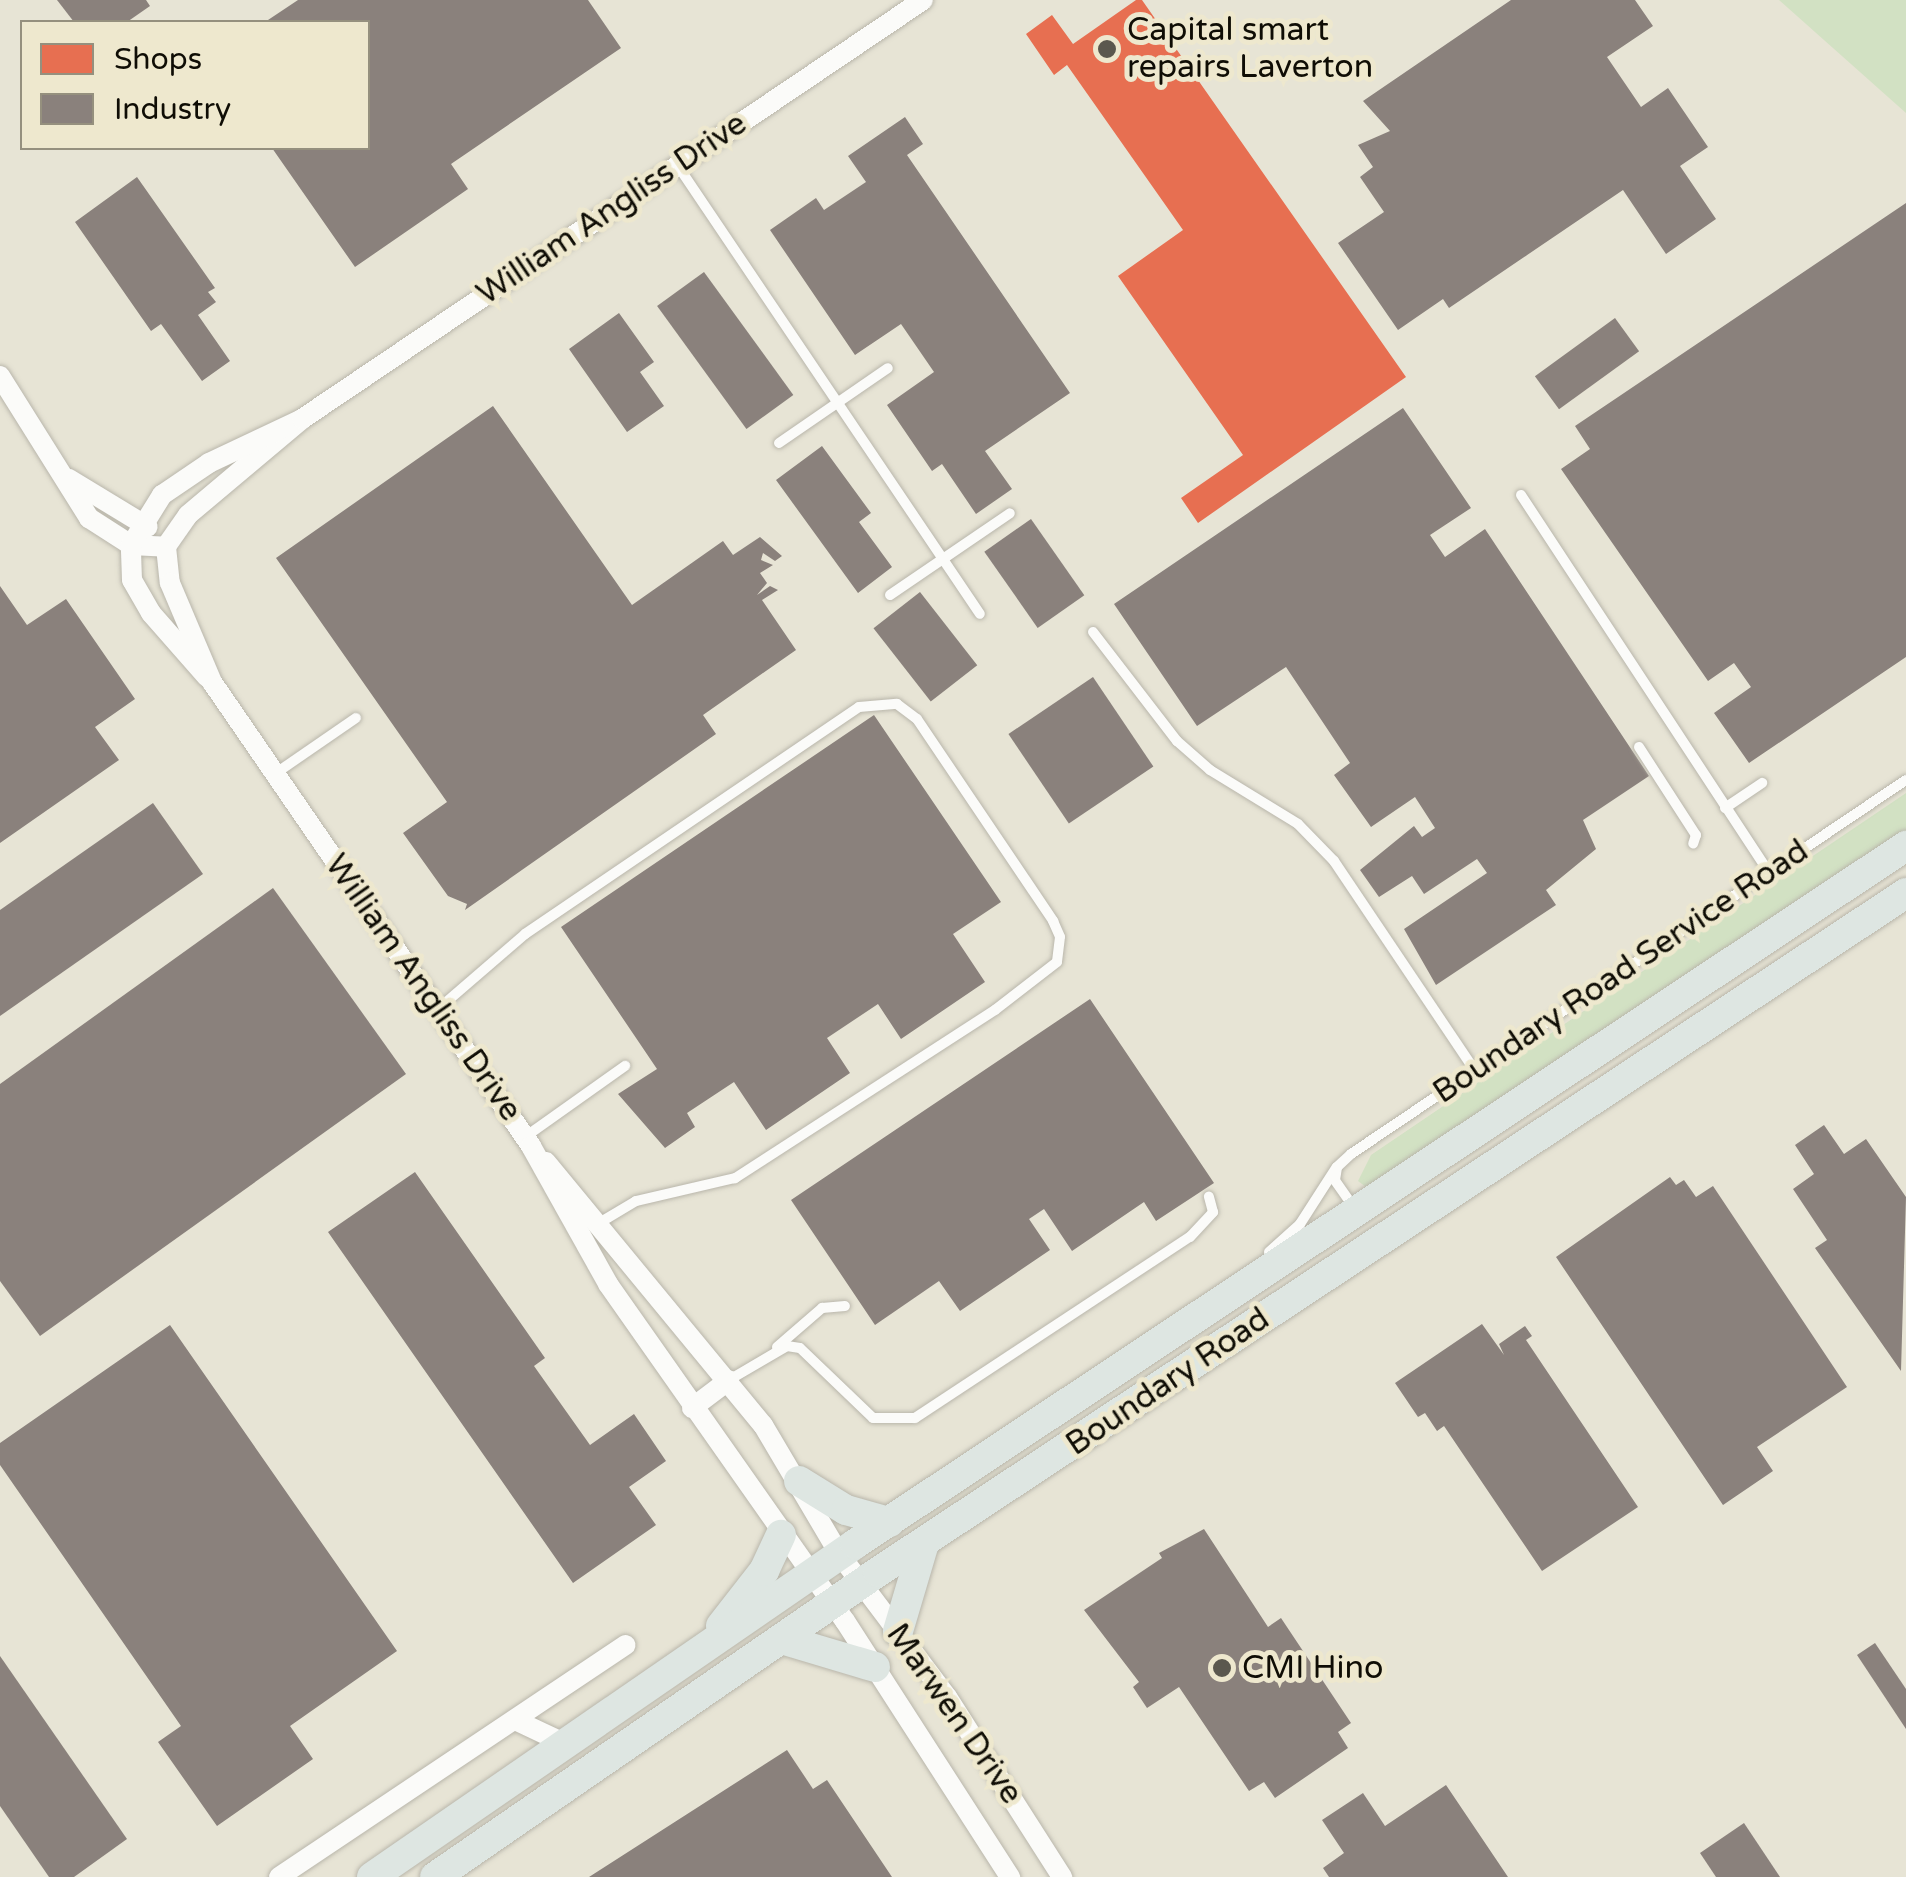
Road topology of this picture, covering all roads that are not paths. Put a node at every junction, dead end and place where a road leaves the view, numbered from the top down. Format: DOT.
graph roads {
  1 [pos="923,0"];
  2 [pos="677,166"];
  3 [pos="888,368"];
  4 [pos="0,376"];
  5 [pos="838,403"];
  6 [pos="302,419"];
  7 [pos="779,443"];
  8 [pos="70,479"];
  9 [pos="1522,495"];
  10 [pos="1010,513"];
  11 [pos="141,520"];
  12 [pos="131,546"];
  13 [pos="166,547"];
  14 [pos="943,559"];
  15 [pos="890,595"];
  16 [pos="980,614"];
  17 [pos="1094,632"];
  18 [pos="212,682"];
  19 [pos="356,718"];
  20 [pos="1639,747"];
  21 [pos="275,774"];
  22 [pos="1906,780"];
  23 [pos="1762,783"];
  24 [pos="1725,808"];
  25 [pos="1693,844"];
  26 [pos="1906,846"];
  27 [pos="1769,873"];
  28 [pos="1906,894"];
  29 [pos="438,1010"];
  30 [pos="624,1066"];
  31 [pos="1474,1071"];
  32 [pos="528,1141"];
  33 [pos="1337,1167"];
  34 [pos="1208,1197"];
  35 [pos="1356,1210"];
  36 [pos="600,1222"];
  37 [pos="578,1236"];
  38 [pos="1384,1239"];
  39 [pos="845,1306"];
  40 [pos="1164,1337"];
  41 [pos="775,1349"];
  42 [pos="729,1380"];
  43 [pos="692,1408"];
  44 [pos="799,1480"];
  45 [pos="888,1522"];
  46 [pos="781,1536"];
  47 [pos="924,1544"];
  48 [pos="840,1555"];
  49 [pos="814,1575"];
  50 [pos="861,1583"];
  51 [pos="833,1603"];
  52 [pos="898,1631"];
  53 [pos="717,1639"];
  54 [pos="781,1639"];
  55 [pos="626,1645"];
  56 [pos="875,1667"];
  57 [pos="514,1720"];
  58 [pos="566,1744"];
  59 [pos="280,1877"];
  60 [pos="372,1877"];
  61 [pos="435,1877"];
  62 [pos="1010,1877"];
  63 [pos="1062,1877"];
  1 -- 2 [label="street, William Angliss Drive"];
  2 -- 5 [label="lane"];
  2 -- 6 [label="street, William Angliss Drive"];
  3 -- 5 [label="lane"];
  4 -- 8 [label="street"];
  5 -- 7 [label="lane"];
  5 -- 14 [label="lane"];
  6 -- 11 [label="street, William Angliss Drive"];
  6 -- 13 [label="street, William Angliss Drive"];
  8 -- 11 [label="street"];
  8 -- 12 [label="street"];
  9 -- 24 [label="lane"];
  10 -- 14 [label="lane"];
  11 -- 12 [label="street, William Angliss Drive"];
  11 -- 13 [label="street"];
  12 -- 13 [label="street"];
  12 -- 18 [label="street, William Angliss Drive"];
  13 -- 18 [label="street, William Angliss Drive"];
  14 -- 15 [label="lane"];
  14 -- 16 [label="lane"];
  17 -- 31 [label="lane"];
  18 -- 21 [label="street, William Angliss Drive"];
  19 -- 21 [label="lane"];
  20 -- 25 [label="lane"];
  21 -- 29 [label="street, William Angliss Drive"];
  22 -- 27 [label="lane, Boundary Road Service Road"];
  23 -- 24 [label="lane"];
  24 -- 27 [label="lane"];
  26 -- 35 [label="main road, Boundary Road"];
  27 -- 31 [label="lane, Boundary Road Service Road"];
  28 -- 38 [label="main road, Boundary Road"];
  29 -- 32 [label="street, William Angliss Drive"];
  29 -- 36 [label="lane"];
  30 -- 32 [label="lane"];
  31 -- 33 [label="lane, Boundary Road Service Road"];
  32 -- 36 [label="street, William Angliss Drive"];
  32 -- 37 [label="street, William Angliss Drive"];
  33 -- 35 [label="lane"];
  33 -- 40 [label="lane, Boundary Road Service Road"];
  34 -- 41 [label="lane"];
  35 -- 38 [label="main road"];
  35 -- 40 [label="main road, Boundary Road"];
  36 -- 37 [label="lane"];
  36 -- 42 [label="street, William Angliss Drive"];
  37 -- 43 [label="street, William Angliss Drive"];
  38 -- 47 [label="main road, Boundary Road"];
  39 -- 41 [label="lane"];
  40 -- 45 [label="main road, Boundary Road"];
  41 -- 42 [label="lane"];
  42 -- 43 [label="street"];
  42 -- 44 [label="street, William Angliss Drive"];
  43 -- 46 [label="street, William Angliss Drive"];
  44 -- 45 [label="main road"];
  44 -- 48 [label="street, William Angliss Drive"];
  45 -- 48 [label="main road, Boundary Road"];
  46 -- 49 [label="street, William Angliss Drive"];
  46 -- 53 [label="main road"];
  47 -- 50 [label="main road, Boundary Road"];
  47 -- 52 [label="main road"];
  48 -- 49 [label="main road, Boundary Road"];
  48 -- 50 [label="street, Marwen Drive"];
  49 -- 51 [label="street, William Angliss Drive"];
  49 -- 53 [label="main road, Boundary Road"];
  50 -- 51 [label="main road, Boundary Road"];
  50 -- 52 [label="street, Marwen Drive"];
  51 -- 54 [label="main road, Boundary Road"];
  51 -- 56 [label="street, Marwen Drive"];
  52 -- 63 [label="street, Marwen Drive"];
  53 -- 58 [label="main road, Boundary Road"];
  54 -- 56 [label="main road"];
  54 -- 61 [label="main road, Boundary Road"];
  55 -- 57 [label="street"];
  56 -- 62 [label="street, Marwen Drive"];
  57 -- 58 [label="street"];
  57 -- 59 [label="street"];
  58 -- 60 [label="main road, Boundary Road"];
}
